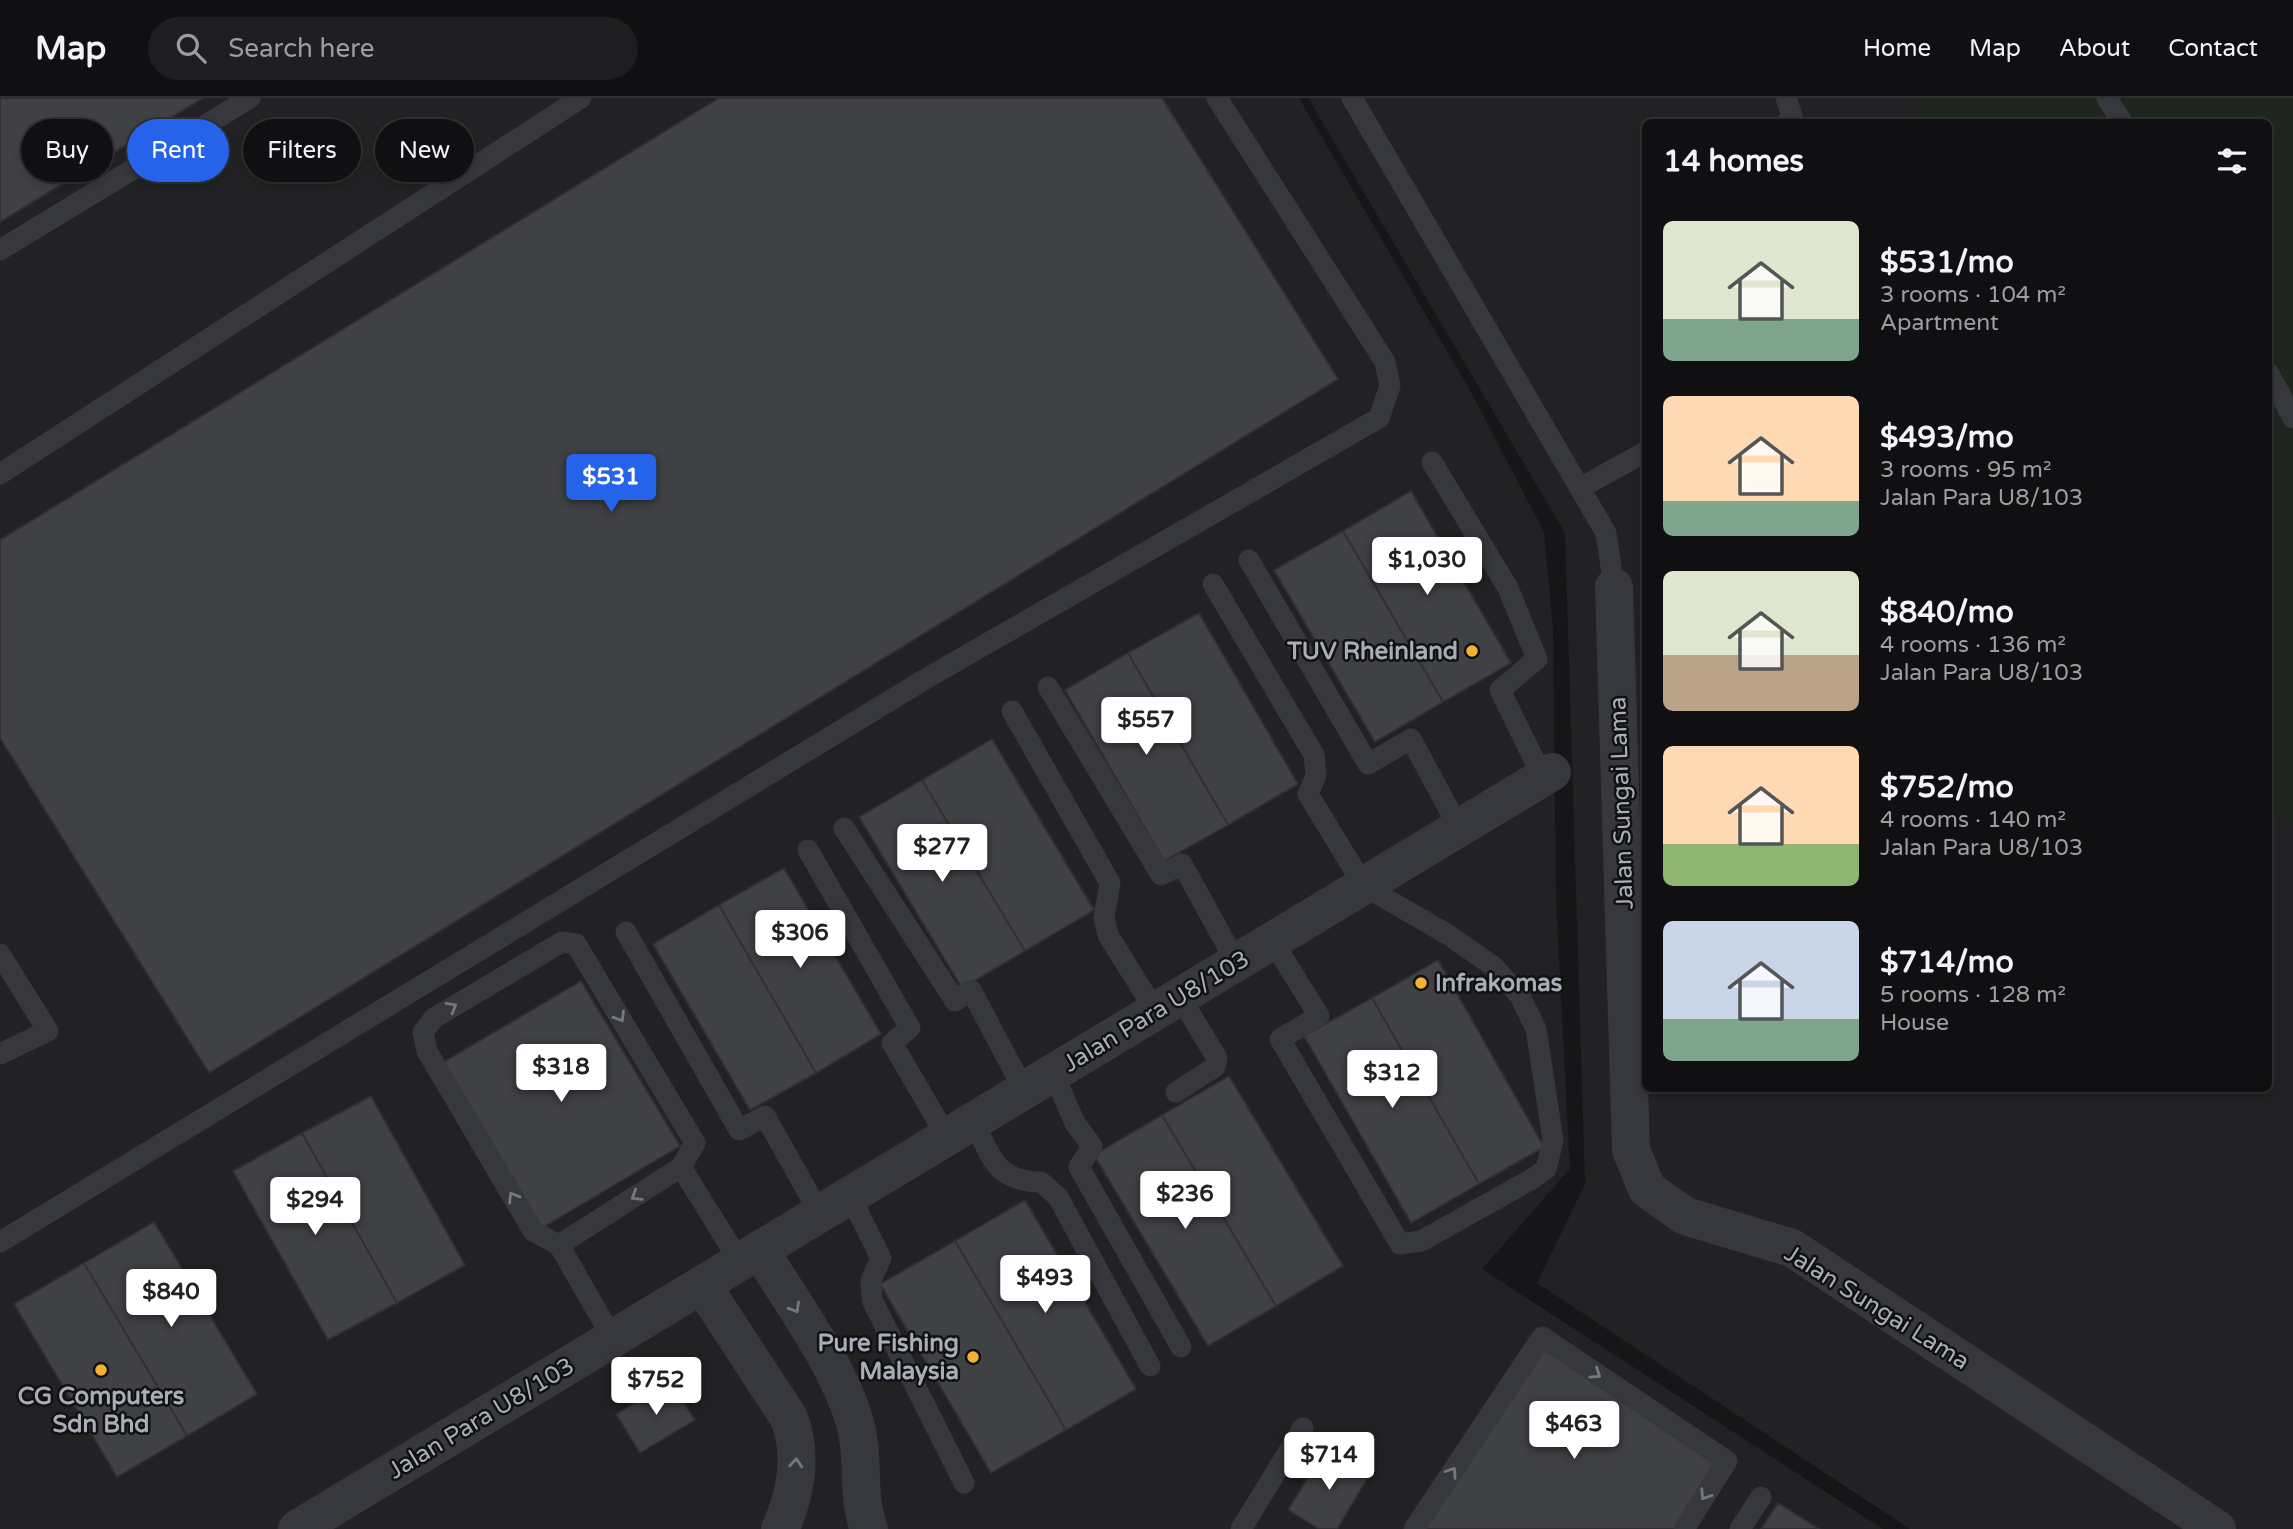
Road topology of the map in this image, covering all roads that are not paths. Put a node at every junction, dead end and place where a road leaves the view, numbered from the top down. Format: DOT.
graph roads {
  1 [pos="250,98"];
  2 [pos="581,98"];
  3 [pos="1217,98"];
  4 [pos="1352,98"];
  5 [pos="1786,98"];
  6 [pos="2107,98"];
  7 [pos="1789,119"];
  8 [pos="2120,119"];
  9 [pos="0,250"];
  10 [pos="2272,379"];
  11 [pos="2293,418"];
  12 [pos="1642,454"];
  13 [pos="1432,462"];
  14 [pos="0,474"];
  15 [pos="1580,488"];
  16 [pos="1249,560"];
  17 [pos="1213,584"];
  18 [pos="1614,587"];
  19 [pos="1048,687"];
  20 [pos="1012,711"];
  21 [pos="1547,775"];
  22 [pos="844,828"];
  23 [pos="1459,828"];
  24 [pos="808,850"];
  25 [pos="1364,887"];
  26 [pos="626,932"];
  27 [pos="1272,940"];
  28 [pos="0,954"];
  29 [pos="1236,962"];
  30 [pos="1168,1004"];
  31 [pos="0,1054"];
  32 [pos="1039,1082"];
  33 [pos="1176,1092"];
  34 [pos="960,1129"];
  35 [pos="681,1167"];
  36 [pos="835,1205"];
  37 [pos="0,1242"];
  38 [pos="559,1245"];
  39 [pos="750,1256"];
  40 [pos="702,1285"];
  41 [pos="613,1339"];
  42 [pos="1181,1347"];
  43 [pos="1150,1366"];
  44 [pos="1303,1428"];
  45 [pos="964,1483"];
  46 [pos="1761,1497"];
  47 [pos="297,1529"];
  48 [pos="780,1529"];
  49 [pos="869,1529"];
  50 [pos="1241,1529"];
  51 [pos="1414,1529"];
  52 [pos="1684,1529"];
  53 [pos="1740,1529"];
  54 [pos="2217,1529"];
  1 -- 9 [label="lane"];
  2 -- 14 [label="lane"];
  3 -- 37 [label="lane"];
  4 -- 15 [label="lane"];
  5 -- 7 [label="lane"];
  6 -- 8 [label="lane"];
  10 -- 11 [label="lane"];
  12 -- 15 [label="lane"];
  13 -- 21 [label="lane"];
  15 -- 18 [label="lane"];
  16 -- 23 [label="lane"];
  17 -- 25 [label="lane"];
  18 -- 54 [label="street, Jalan Sungai Lama"];
  19 -- 29 [label="lane"];
  20 -- 30 [label="lane"];
  21 -- 23 [label="street, Jalan Para U8/103"];
  22 -- 32 [label="lane"];
  23 -- 25 [label="street, Jalan Para U8/103"];
  24 -- 34 [label="lane"];
  25 -- 27 [label="street, Jalan Para U8/103"];
  25 -- 27 [label="lane"];
  26 -- 36 [label="lane"];
  27 -- 29 [label="street, Jalan Para U8/103"];
  28 -- 31 [label="lane"];
  29 -- 30 [label="street, Jalan Para U8/103"];
  30 -- 32 [label="street, Jalan Para U8/103"];
  30 -- 33 [label="lane"];
  32 -- 34 [label="street, Jalan Para U8/103"];
  32 -- 42 [label="lane"];
  34 -- 36 [label="street, Jalan Para U8/103"];
  34 -- 43 [label="lane"];
  35 -- 38 [label="lane, one-way"];
  38 -- 35 [label="lane, one-way"];
  35 -- 39 [label="lane"];
  36 -- 39 [label="street, Jalan Para U8/103"];
  36 -- 45 [label="lane"];
  38 -- 41 [label="lane"];
  39 -- 40 [label="street, Jalan Para U8/103"];
  39 -- 49 [label="street, one-way"];
  40 -- 41 [label="street, Jalan Para U8/103"];
  48 -- 40 [label="street, one-way"];
  41 -- 47 [label="street, Jalan Para U8/103"];
  44 -- 50 [label="lane"];
  46 -- 53 [label="lane"];
  51 -- 52 [label="lane, one-way"];
}
